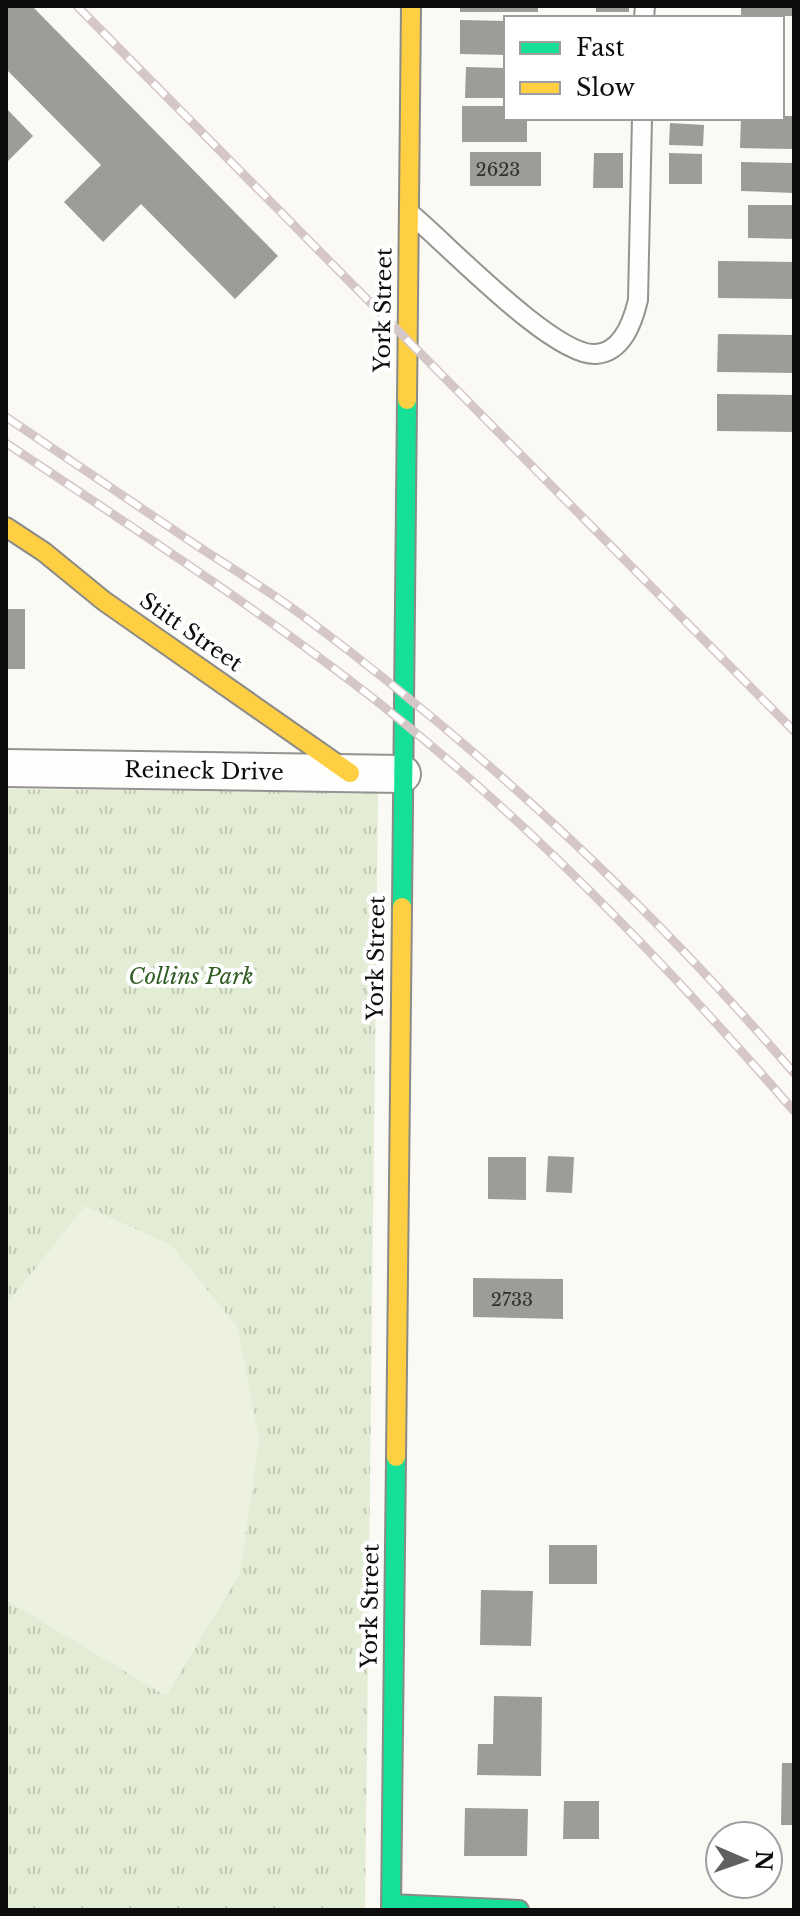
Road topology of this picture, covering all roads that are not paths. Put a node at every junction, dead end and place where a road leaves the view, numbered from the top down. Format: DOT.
graph roads {
  1 [pos="411,6"];
  2 [pos="642,120"];
  3 [pos="408,212"];
  4 [pos="6,527"];
  5 [pos="6,768"];
  6 [pos="350,773"];
  7 [pos="402,774"];
  8 [pos="391,1907"];
  9 [pos="519,1910"];
  1 -- 3 [label="street, York Street"];
  2 -- 3 [label="lane"];
  3 -- 7 [label="street, York Street"];
  4 -- 6 [label="street, Stitt Street"];
  5 -- 6 [label="street, Reineck Drive"];
  6 -- 7 [label="street, Reineck Drive"];
  7 -- 8 [label="street, York Street"];
  8 -- 9 [label="street"];
}
